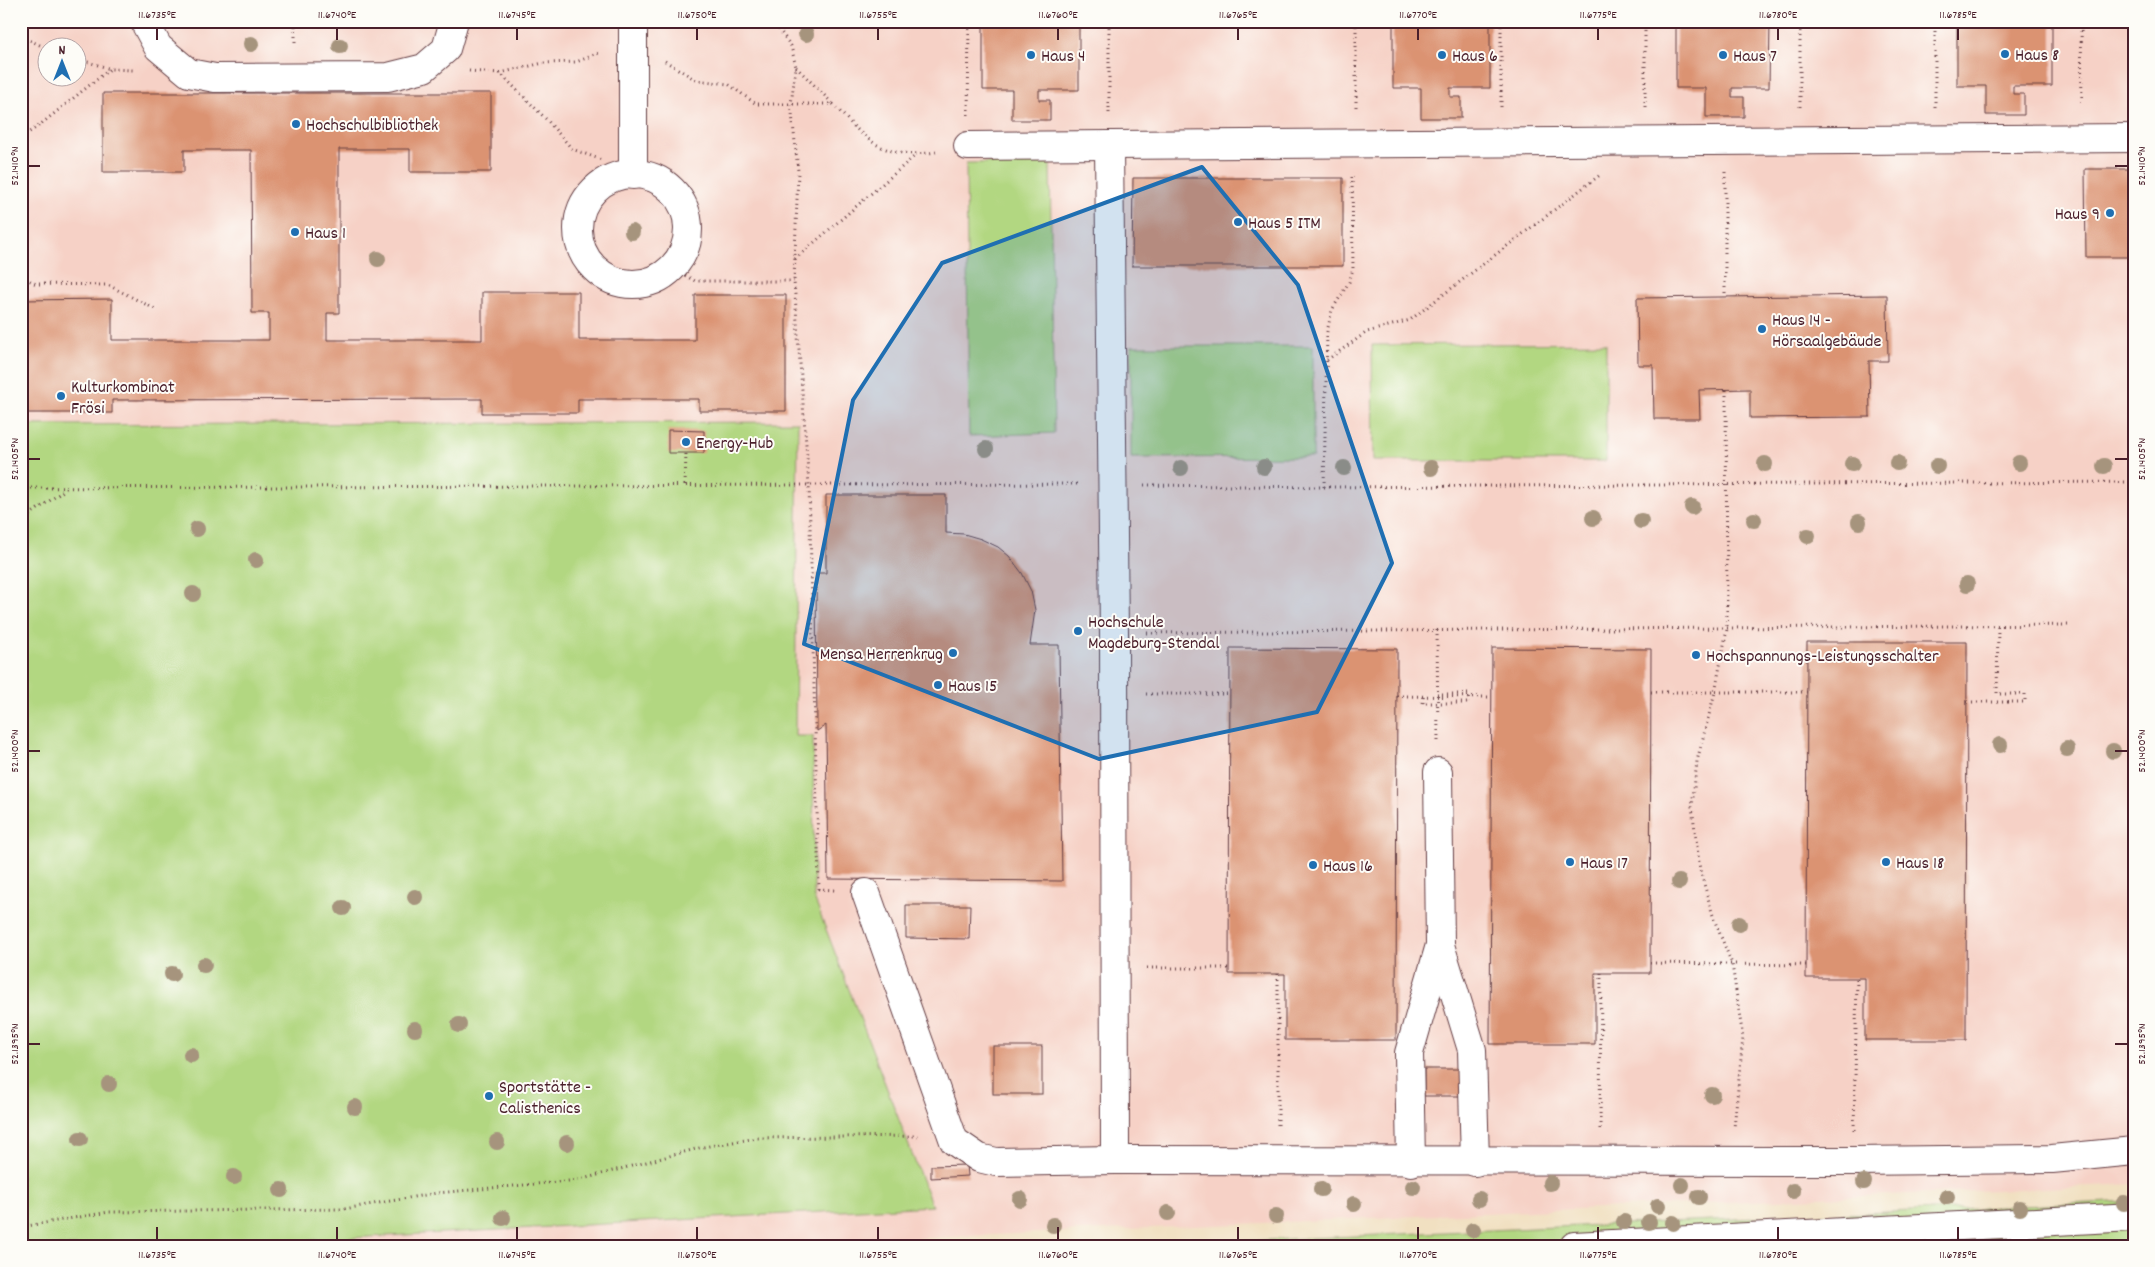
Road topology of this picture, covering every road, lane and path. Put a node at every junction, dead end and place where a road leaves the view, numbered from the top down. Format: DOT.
graph roads {
  1 [pos="144,21"];
  2 [pos="295,21"];
  3 [pos="454,21"];
  4 [pos="773,21"];
  5 [pos="969,21"];
  6 [pos="1110,21"];
  7 [pos="1356,21"];
  8 [pos="1502,21"];
  9 [pos="1645,21"];
  10 [pos="1800,21"];
  11 [pos="1935,21"];
  12 [pos="2081,21"];
  13 [pos="633,31"];
  14 [pos="21,36"];
  15 [pos="38,44"];
  16 [pos="295,46"];
  17 [pos="796,67"];
  18 [pos="424,68"];
  19 [pos="111,69"];
  20 [pos="500,73"];
  21 [pos="792,104"];
  22 [pos="832,104"];
  23 [pos="21,137"];
  24 [pos="2082,138"];
  25 [pos="2134,138"];
  26 [pos="1935,139"];
  27 [pos="1800,140"];
  28 [pos="1645,141"];
  29 [pos="1724,141"];
  30 [pos="1502,142"];
  31 [pos="1354,144"];
  32 [pos="1109,145"];
  33 [pos="968,146"];
  34 [pos="1606,171"];
  35 [pos="626,175"];
  36 [pos="795,260"];
  37 [pos="672,268"];
  38 [pos="21,276"];
  39 [pos="794,281"];
  40 [pos="1725,296"];
  41 [pos="157,310"];
  42 [pos="1327,360"];
  43 [pos="1726,390"];
  44 [pos="686,453"];
  45 [pos="2134,482"];
  46 [pos="1112,484"];
  47 [pos="1726,484"];
  48 [pos="809,485"];
  49 [pos="685,486"];
  50 [pos="1324,487"];
  51 [pos="21,488"];
  52 [pos="67,488"];
  53 [pos="21,521"];
  54 [pos="2068,625"];
  55 [pos="1998,626"];
  56 [pos="1437,630"];
  57 [pos="1727,630"];
  58 [pos="1114,634"];
  59 [pos="1651,692"];
  60 [pos="1715,692"];
  61 [pos="1807,692"];
  62 [pos="1113,694"];
  63 [pos="1230,694"];
  64 [pos="1437,694"];
  65 [pos="1423,697"];
  66 [pos="1469,697"];
  67 [pos="1966,702"];
  68 [pos="1469,703"];
  69 [pos="1423,704"];
  70 [pos="1437,704"];
  71 [pos="1438,772"];
  72 [pos="866,893"];
  73 [pos="1440,945"];
  74 [pos="1650,963"];
  75 [pos="1732,964"];
  76 [pos="1806,965"];
  77 [pos="1114,968"];
  78 [pos="1229,968"];
  79 [pos="1601,972"];
  80 [pos="1278,974"];
  81 [pos="1857,978"];
  82 [pos="951,1135"];
  83 [pos="2134,1151"];
  84 [pos="1115,1160"];
  85 [pos="1278,1160"];
  86 [pos="1600,1161"];
  87 [pos="1731,1161"];
  88 [pos="1853,1161"];
  89 [pos="1411,1162"];
  90 [pos="1475,1162"];
  91 [pos="2134,1217"];
  92 [pos="21,1227"];
  93 [pos="1574,1246"];
  1 -- 18 [label="lane"];
  2 -- 16 [label="path"];
  3 -- 18 [label="lane"];
  4 -- 17 [label="path"];
  5 -- 33 [label="path"];
  6 -- 32 [label="path"];
  7 -- 31 [label="path"];
  8 -- 30 [label="path"];
  9 -- 28 [label="path"];
  10 -- 27 [label="path"];
  11 -- 26 [label="path"];
  12 -- 24 [label="path"];
  13 -- 20 [label="path"];
  13 -- 21 [label="path"];
  13 -- 35 [label="lane"];
  14 -- 15 [label="path"];
  17 -- 21 [label="path"];
  17 -- 22 [label="path"];
  18 -- 20 [label="path"];
  19 -- 23 [label="path"];
  20 -- 35 [label="path"];
  21 -- 22 [label="path"];
  21 -- 36 [label="path"];
  22 -- 36 [label="path"];
  24 -- 25 [label="lane"];
  24 -- 26 [label="lane"];
  26 -- 27 [label="lane"];
  27 -- 29 [label="lane"];
  28 -- 29 [label="lane"];
  28 -- 30 [label="lane"];
  29 -- 40 [label="path"];
  30 -- 31 [label="lane"];
  31 -- 32 [label="lane"];
  31 -- 42 [label="path"];
  32 -- 33 [label="lane"];
  32 -- 46 [label="lane"];
  34 -- 42 [label="path"];
  35 -- 37 [label="lane"];
  35 -- 37 [label="lane"];
  36 -- 39 [label="path"];
  37 -- 39 [label="path"];
  38 -- 41 [label="path"];
  39 -- 48 [label="path"];
  42 -- 50 [label="path"];
  43 -- 47 [label="path"];
  44 -- 49 [label="path"];
  45 -- 47 [label="path"];
  46 -- 48 [label="path"];
  46 -- 50 [label="path"];
  46 -- 58 [label="lane"];
  47 -- 50 [label="path"];
  47 -- 57 [label="path"];
  48 -- 49 [label="path"];
  48 -- 72 [label="path"];
  49 -- 52 [label="path"];
  51 -- 52 [label="path"];
  52 -- 53 [label="path"];
  54 -- 55 [label="path"];
  55 -- 57 [label="path"];
  55 -- 67 [label="path"];
  56 -- 57 [label="path"];
  56 -- 58 [label="path"];
  56 -- 64 [label="path"];
  57 -- 60 [label="path"];
  58 -- 62 [label="lane"];
  59 -- 60 [label="path"];
  60 -- 61 [label="path"];
  60 -- 75 [label="path"];
  62 -- 63 [label="path"];
  62 -- 77 [label="lane"];
  64 -- 68 [label="path"];
  64 -- 70 [label="path"];
  65 -- 65 [label="path, bridge"];
  65 -- 66 [label="path, bridge"];
  65 -- 66 [label="path, bridge"];
  65 -- 69 [label="path, bridge"];
  66 -- 68 [label="path, bridge"];
  68 -- 69 [label="path"];
  68 -- 70 [label="path"];
  69 -- 70 [label="path"];
  70 -- 71 [label="path"];
  71 -- 73 [label="lane"];
  72 -- 82 [label="lane"];
  73 -- 89 [label="lane"];
  73 -- 90 [label="lane"];
  74 -- 75 [label="path"];
  75 -- 76 [label="path"];
  75 -- 87 [label="path"];
  77 -- 78 [label="path"];
  77 -- 84 [label="lane"];
  79 -- 86 [label="path"];
  80 -- 85 [label="path"];
  81 -- 88 [label="path"];
  82 -- 84 [label="lane"];
  82 -- 92 [label="path"];
  83 -- 88 [label="lane"];
  84 -- 85 [label="lane"];
  85 -- 89 [label="lane"];
  86 -- 87 [label="lane"];
  86 -- 90 [label="lane"];
  87 -- 88 [label="lane"];
  89 -- 90 [label="lane"];
  91 -- 93 [label="lane"];
}
